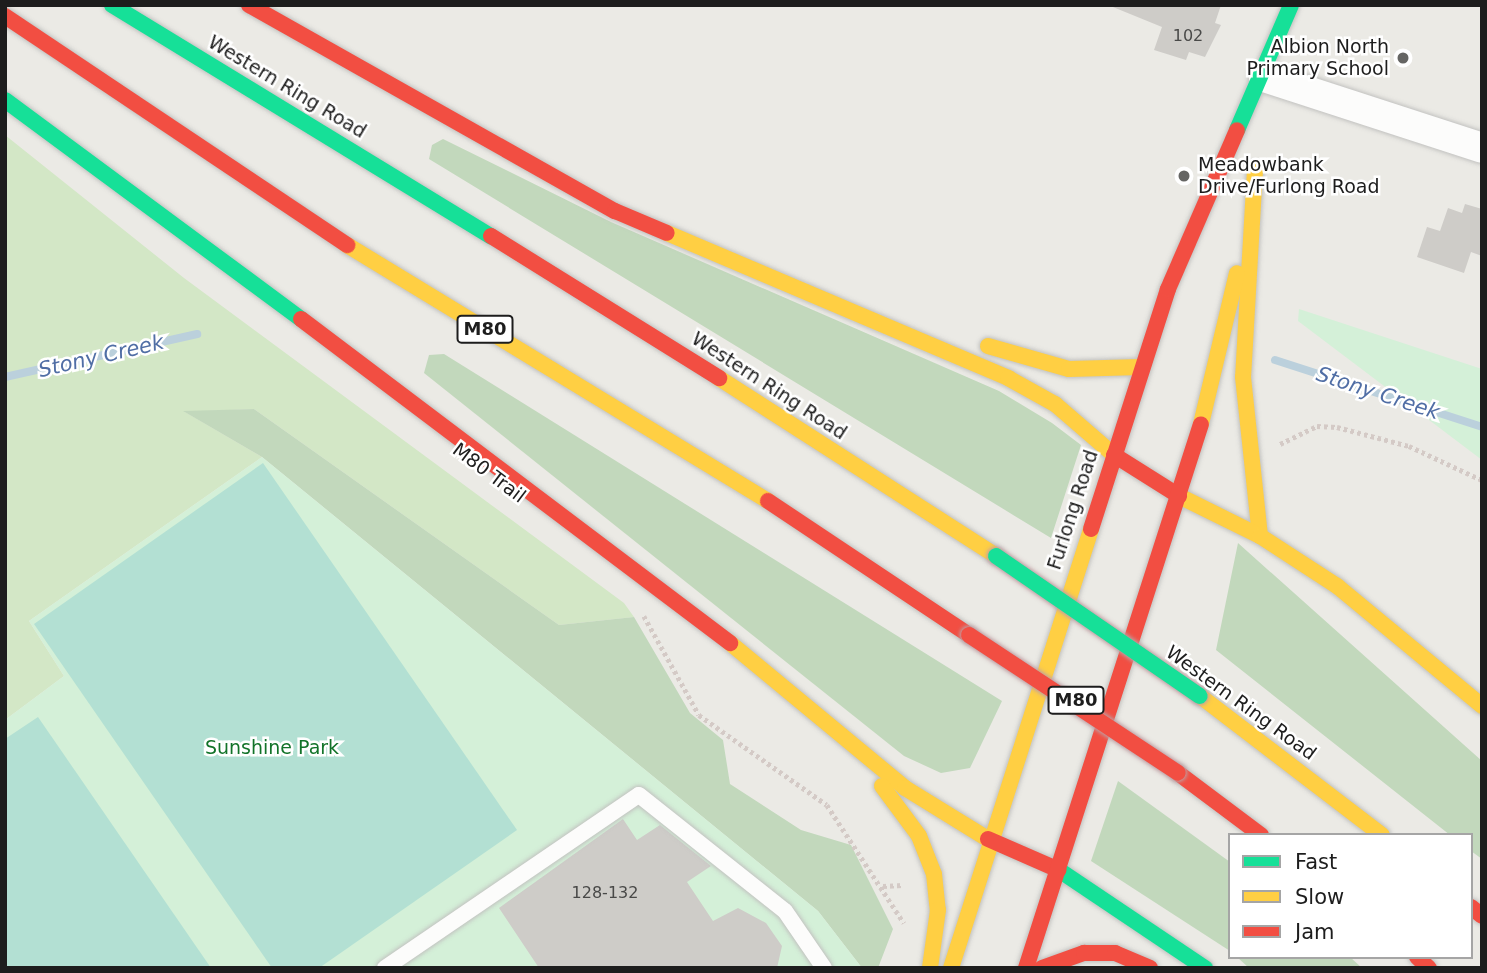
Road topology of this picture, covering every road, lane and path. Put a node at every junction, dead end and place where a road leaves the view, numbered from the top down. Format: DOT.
graph roads {
  1 [pos="113,5"];
  2 [pos="249,5"];
  3 [pos="1291,5"];
  4 [pos="5,16"];
  5 [pos="1264,77"];
  6 [pos="5,100"];
  7 [pos="1259,130"];
  8 [pos="1482,148"];
  9 [pos="740,263"];
  10 [pos="1141,367"];
  11 [pos="1272,450"];
  12 [pos="1114,455"];
  13 [pos="1482,480"];
  14 [pos="1178,496"];
  15 [pos="1260,536"];
  16 [pos="639,608"];
  17 [pos="1482,706"];
  18 [pos="828,724"];
  19 [pos="1258,833"];
  20 [pos="1379,833"];
  21 [pos="988,839"];
  22 [pos="1059,870"];
  23 [pos="883,886"];
  24 [pos="891,886"];
  25 [pos="910,934"];
  26 [pos="385,968"];
  27 [pos="823,968"];
  28 [pos="930,968"];
  29 [pos="951,968"];
  30 [pos="1026,968"];
  31 [pos="1042,968"];
  32 [pos="1150,968"];
  33 [pos="1205,968"];
  1 -- 20 [label="main road, Western Ring Road, bridge"];
  2 -- 9 [label="main road"];
  3 -- 5 [label="main road, Furlong Road"];
  4 -- 19 [label="main road, M80, bridge"];
  5 -- 7 [label="main road, Furlong Road"];
  5 -- 8 [label="street"];
  5 -- 10 [label="main road, Furlong Road"];
  6 -- 18 [label="main road"];
  9 -- 10 [label="main road"];
  9 -- 12 [label="main road"];
  10 -- 12 [label="main road, Furlong Road"];
  11 -- 13 [label="path"];
  12 -- 14 [label="main road"];
  12 -- 21 [label="main road, Furlong Road"];
  14 -- 15 [label="main road"];
  14 -- 15 [label="main road"];
  14 -- 22 [label="main road"];
  15 -- 17 [label="main road"];
  16 -- 23 [label="path"];
  18 -- 21 [label="main road"];
  18 -- 28 [label="main road"];
  21 -- 22 [label="main road"];
  21 -- 29 [label="main road, Furlong Road"];
  22 -- 30 [label="main road"];
  22 -- 33 [label="main road"];
  23 -- 24 [label="path"];
  23 -- 25 [label="path"];
  26 -- 27 [label="lane"];
  31 -- 32 [label="main road"];
}
